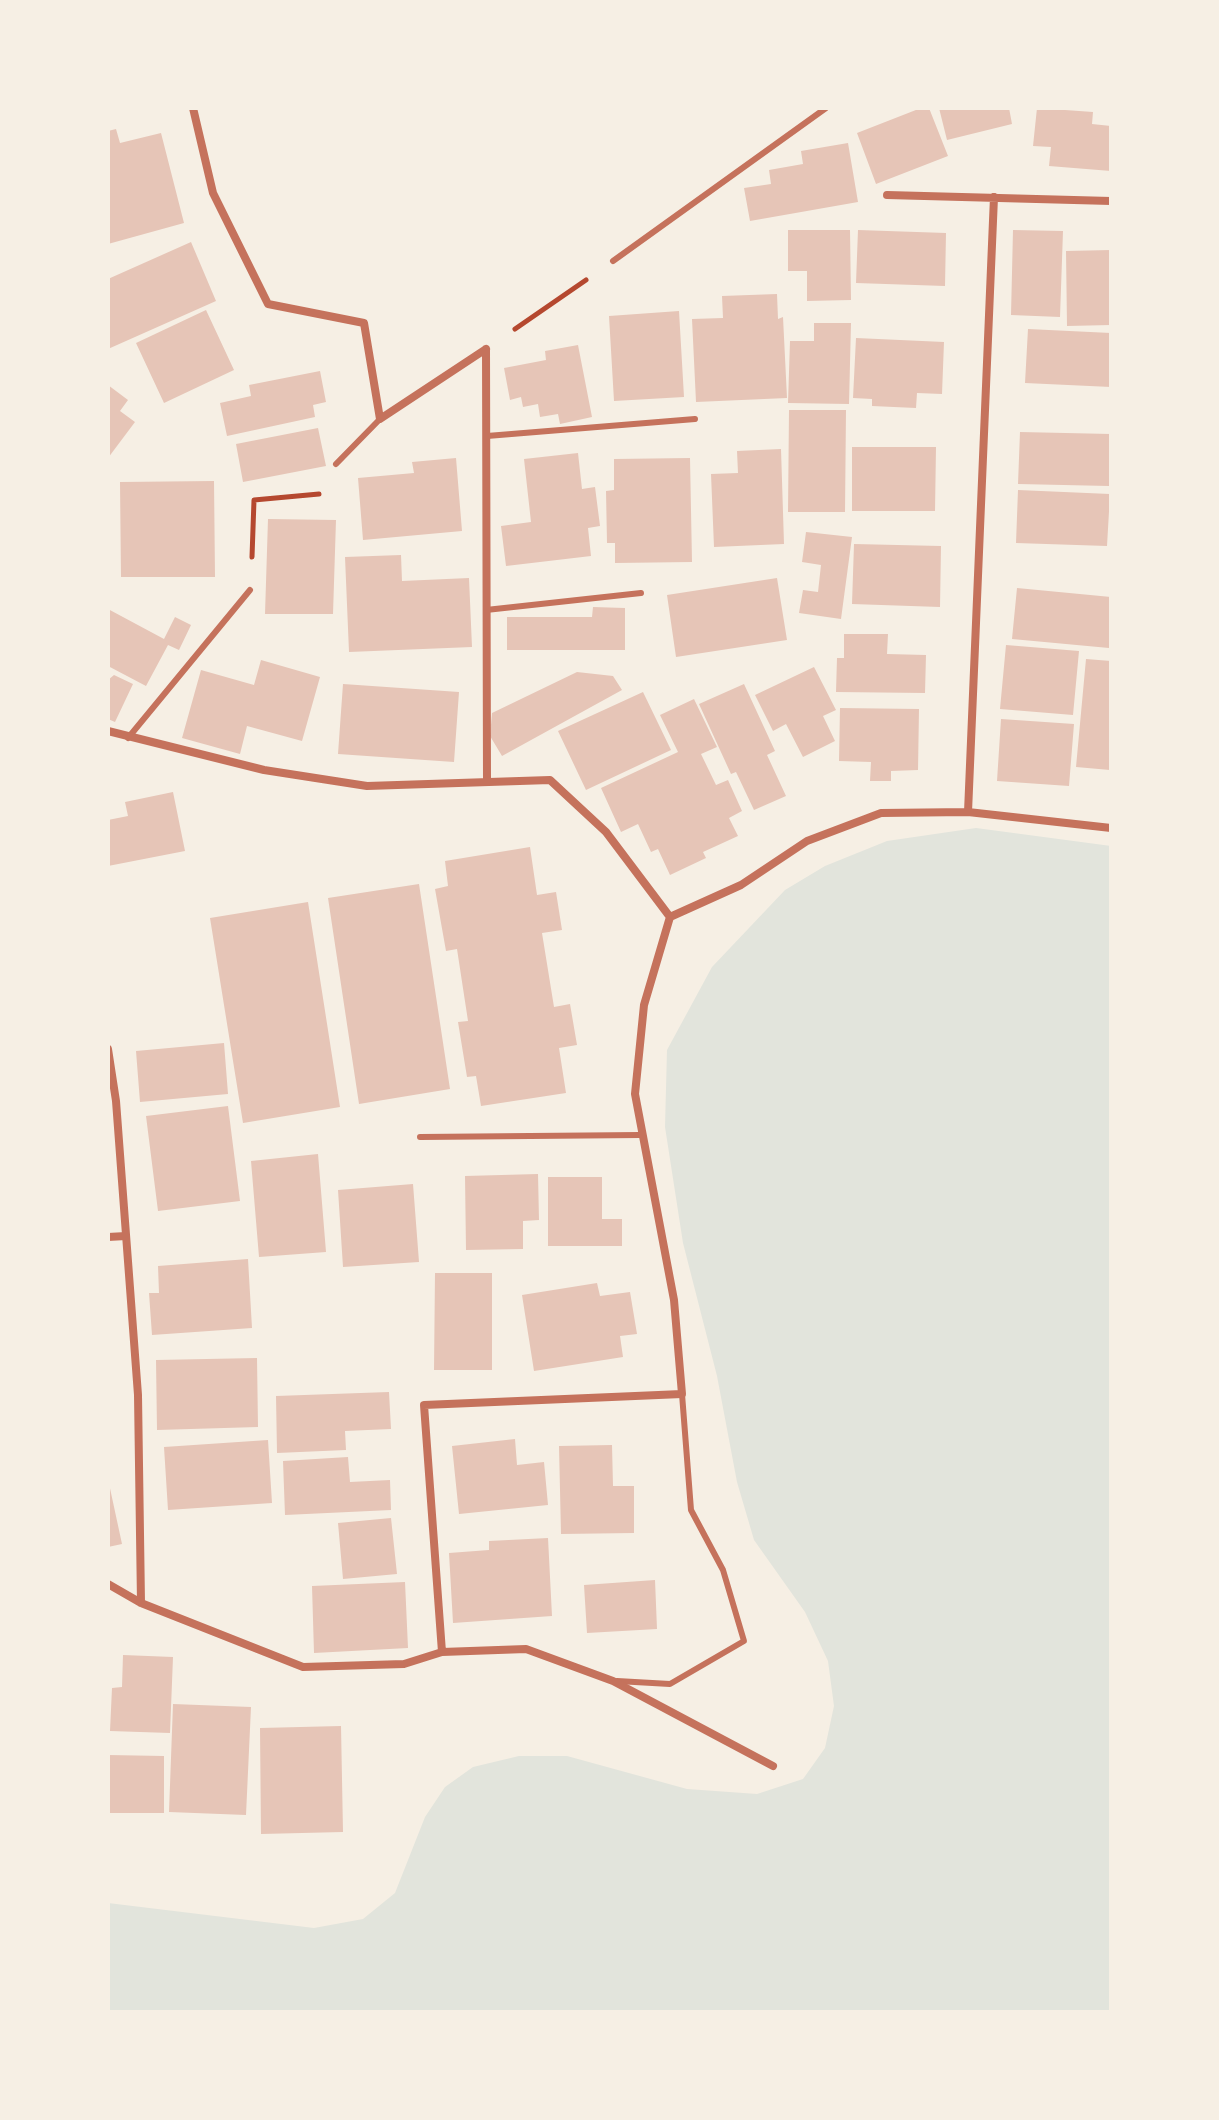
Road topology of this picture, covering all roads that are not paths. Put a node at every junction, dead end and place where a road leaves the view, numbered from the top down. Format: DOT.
graph roads {
  1 [pos="193,108"];
  2 [pos="826,108"];
  3 [pos="887,195"];
  4 [pos="994,197"];
  5 [pos="1111,201"];
  6 [pos="613,261"];
  7 [pos="380,419"];
  8 [pos="695,419"];
  9 [pos="487,436"];
  10 [pos="336,464"];
  11 [pos="250,590"];
  12 [pos="641,593"];
  13 [pos="486,610"];
  14 [pos="108,731"];
  15 [pos="128,738"];
  16 [pos="487,782"];
  17 [pos="968,812"];
  18 [pos="1111,828"];
  19 [pos="670,917"];
  20 [pos="108,1049"];
  21 [pos="640,1135"];
  22 [pos="420,1137"];
  23 [pos="126,1236"];
  24 [pos="108,1237"];
  25 [pos="682,1394"];
  26 [pos="108,1584"];
  27 [pos="141,1603"];
  28 [pos="442,1652"];
  29 [pos="613,1681"];
  30 [pos="773,1766"];
  1 -- 7 [label="street"];
  2 -- 6 [label="lane"];
  3 -- 4 [label="street"];
  4 -- 5 [label="street"];
  4 -- 17 [label="street"];
  7 -- 9 [label="street"];
  7 -- 10 [label="lane"];
  8 -- 9 [label="lane"];
  9 -- 13 [label="street"];
  11 -- 15 [label="lane"];
  12 -- 13 [label="lane"];
  13 -- 16 [label="street"];
  14 -- 15 [label="street"];
  15 -- 16 [label="street"];
  16 -- 19 [label="street"];
  17 -- 18 [label="street"];
  17 -- 19 [label="street"];
  19 -- 21 [label="street"];
  20 -- 23 [label="street"];
  21 -- 22 [label="lane"];
  21 -- 25 [label="street"];
  23 -- 24 [label="street"];
  23 -- 27 [label="street"];
  25 -- 28 [label="street"];
  25 -- 29 [label="lane"];
  26 -- 27 [label="street"];
  27 -- 28 [label="street"];
  28 -- 29 [label="street"];
  29 -- 30 [label="street"];
}
